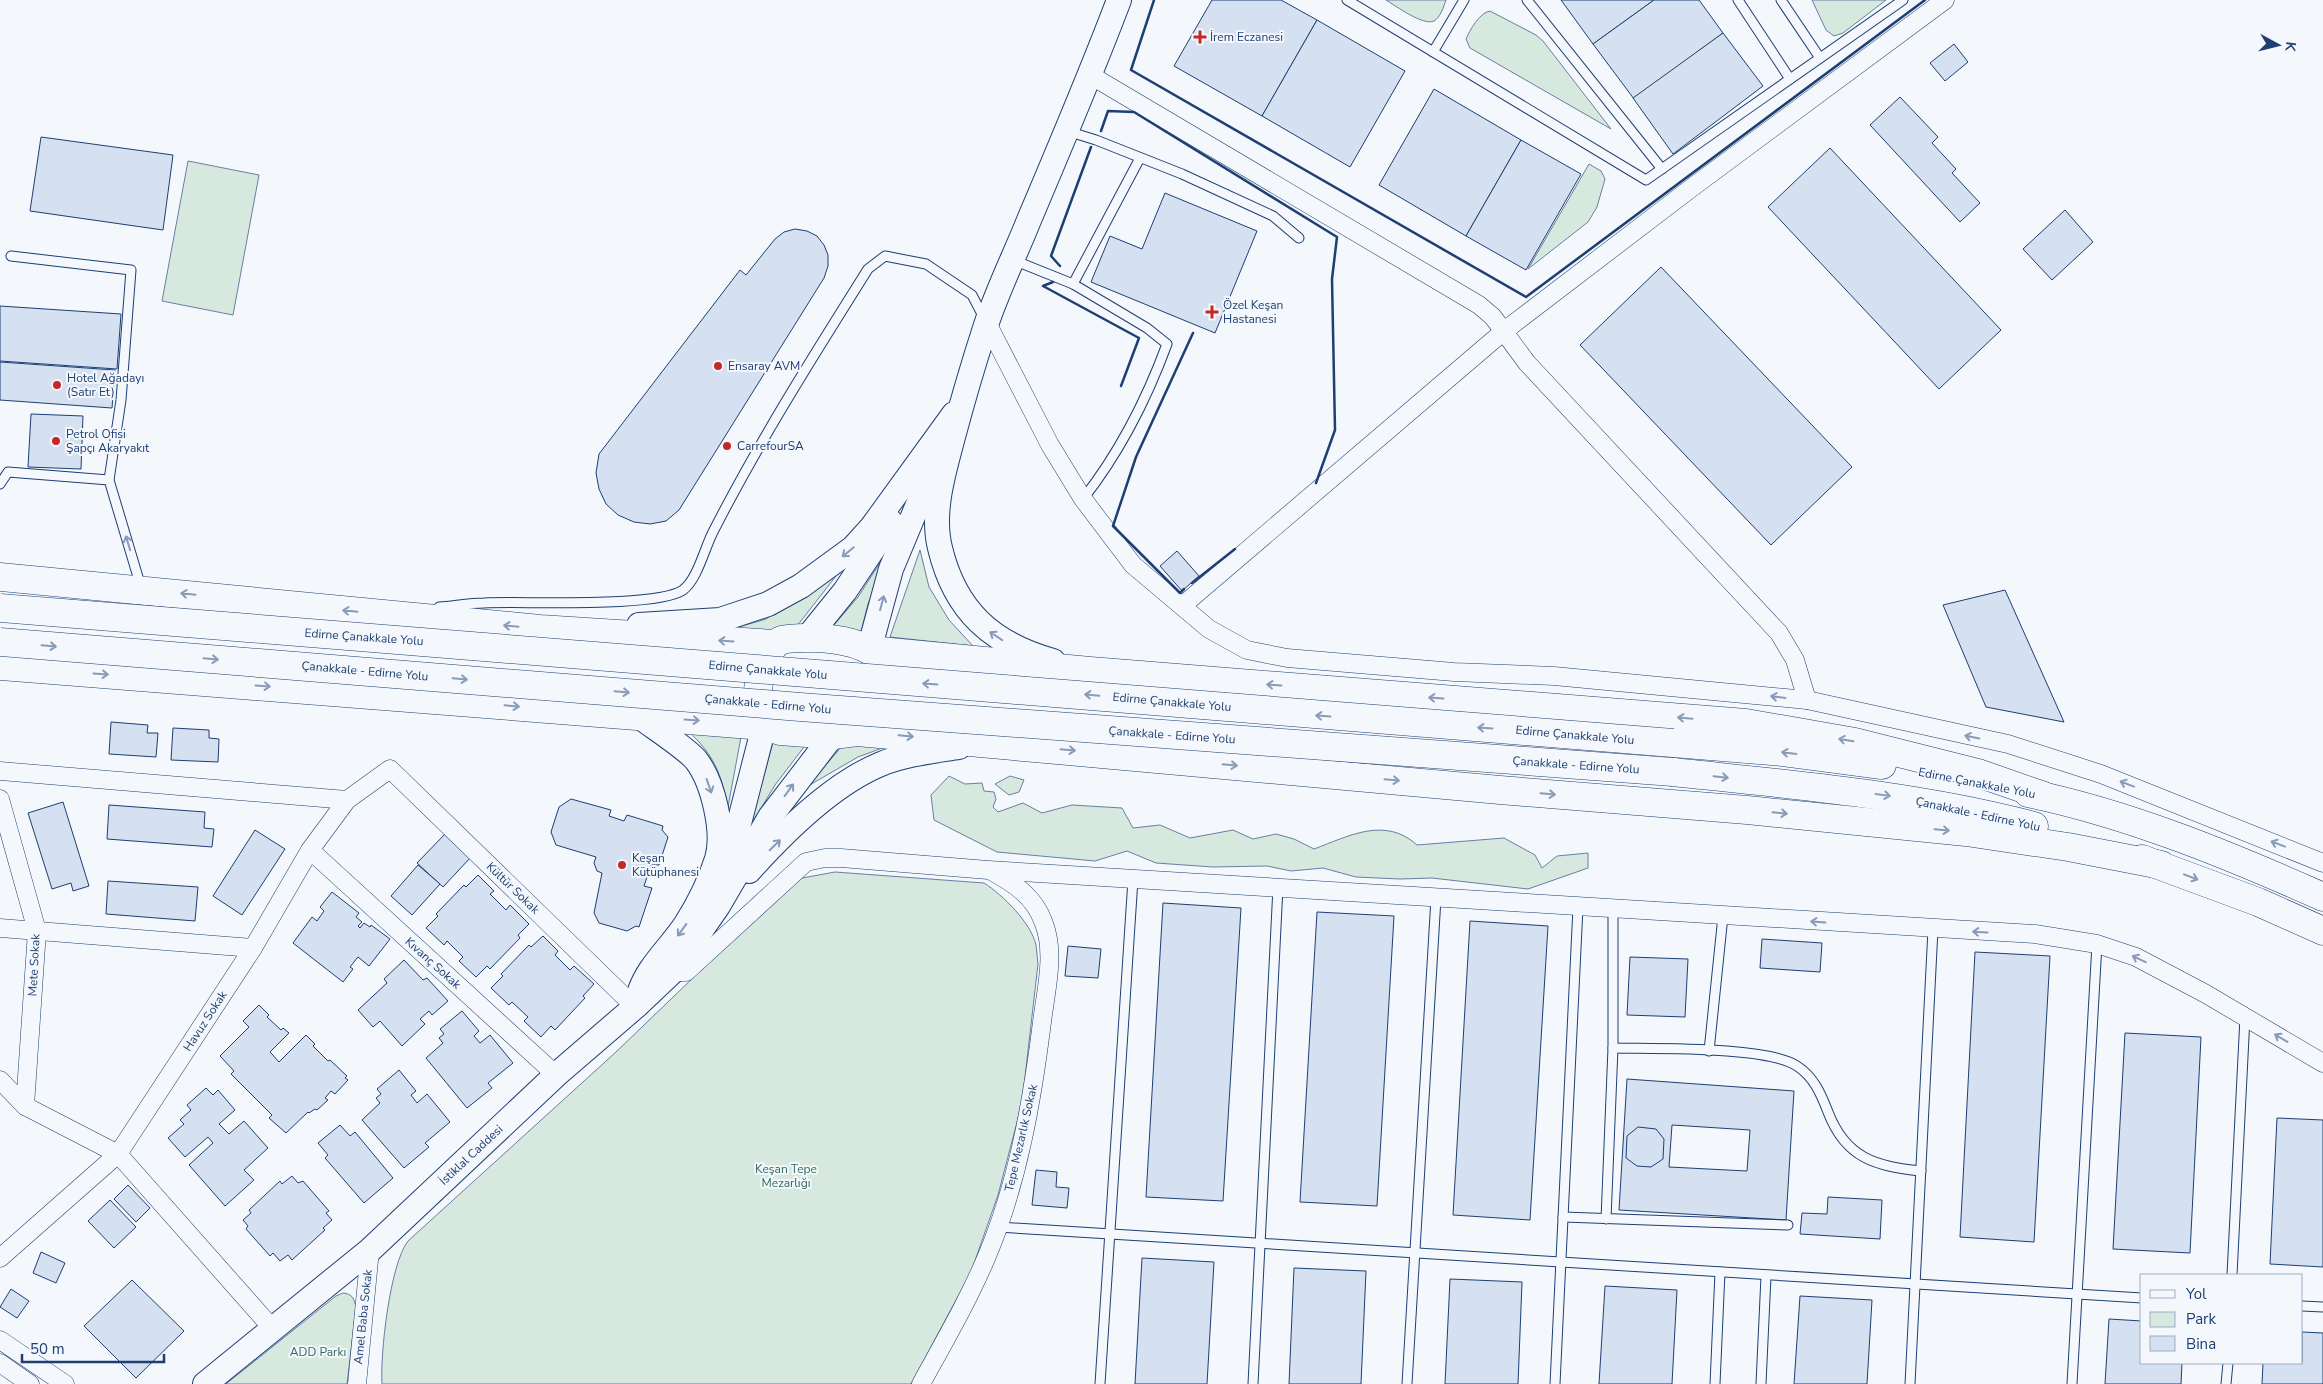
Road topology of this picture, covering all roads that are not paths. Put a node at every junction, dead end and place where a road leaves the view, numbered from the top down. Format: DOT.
graph roads {
  1 [pos="1119,0"];
  2 [pos="1347,0"];
  3 [pos="1464,0"];
  4 [pos="1527,0"];
  5 [pos="1738,0"];
  6 [pos="1781,0"];
  7 [pos="1903,0"];
  8 [pos="1946,0"];
  9 [pos="1433,52"];
  10 [pos="1820,58"];
  11 [pos="1090,75"];
  12 [pos="1790,79"];
  13 [pos="1067,131"];
  14 [pos="1140,158"];
  15 [pos="1662,170"];
  16 [pos="1300,238"];
  17 [pos="12,256"];
  18 [pos="1013,260"];
  19 [pos="1073,284"];
  20 [pos="987,323"];
  21 [pos="1504,331"];
  22 [pos="962,402"];
  23 [pos="109,480"];
  24 [pos="0,484"];
  25 [pos="1083,499"];
  26 [pos="0,577"];
  27 [pos="142,589"];
  28 [pos="1182,606"];
  29 [pos="0,608"];
  30 [pos="379,614"];
  31 [pos="540,629"];
  32 [pos="807,638"];
  33 [pos="0,642"];
  34 [pos="774,644"];
  35 [pos="870,650"];
  36 [pos="0,666"];
  37 [pos="1090,671"];
  38 [pos="1807,700"];
  39 [pos="639,716"];
  40 [pos="764,726"];
  41 [pos="845,734"];
  42 [pos="987,743"];
  43 [pos="390,769"];
  44 [pos="0,771"];
  45 [pos="2044,796"];
  46 [pos="0,799"];
  47 [pos="347,800"];
  48 [pos="310,850"];
  49 [pos="2323,862"];
  50 [pos="2161,865"];
  51 [pos="988,870"];
  52 [pos="1133,879"];
  53 [pos="705,887"];
  54 [pos="1278,887"];
  55 [pos="2323,897"];
  56 [pos="1436,898"];
  57 [pos="718,906"];
  58 [pos="1578,907"];
  59 [pos="1613,909"];
  60 [pos="1723,916"];
  61 [pos="0,928"];
  62 [pos="1933,929"];
  63 [pos="37,931"];
  64 [pos="2323,931"];
  65 [pos="2096,944"];
  66 [pos="253,948"];
  67 [pos="672,972"];
  68 [pos="635,1007"];
  69 [pos="2245,1017"];
  70 [pos="1613,1048"];
  71 [pos="1709,1050"];
  72 [pos="2323,1063"];
  73 [pos="556,1075"];
  74 [pos="0,1080"];
  75 [pos="25,1106"];
  76 [pos="118,1154"];
  77 [pos="1921,1171"];
  78 [pos="1563,1217"];
  79 [pos="1606,1219"];
  80 [pos="1788,1225"];
  81 [pos="998,1227"];
  82 [pos="1110,1234"];
  83 [pos="1260,1242"];
  84 [pos="370,1250"];
  85 [pos="1415,1252"];
  86 [pos="0,1258"];
  87 [pos="1561,1262"];
  88 [pos="1720,1272"];
  89 [pos="2232,1274"];
  90 [pos="1766,1276"];
  91 [pos="1915,1284"];
  92 [pos="2077,1295"];
  93 [pos="2140,1298"];
  94 [pos="2303,1306"];
  95 [pos="2323,1307"];
  96 [pos="272,1328"];
  97 [pos="0,1340"];
  98 [pos="0,1364"];
  99 [pos="2228,1364"];
  100 [pos="30,1384"];
  101 [pos="65,1384"];
  102 [pos="205,1384"];
  103 [pos="357,1384"];
  104 [pos="921,1384"];
  105 [pos="1100,1384"];
  106 [pos="1253,1384"];
  107 [pos="1407,1384"];
  108 [pos="1555,1384"];
  109 [pos="1715,1384"];
  110 [pos="1761,1384"];
  111 [pos="1910,1384"];
  112 [pos="2072,1384"];
  113 [pos="2226,1384"];
  1 -- 11 [label="street"];
  2 -- 9 [label="lane"];
  3 -- 9 [label="lane"];
  4 -- 15 [label="lane"];
  5 -- 12 [label="lane"];
  6 -- 10 [label="lane"];
  7 -- 10 [label="lane"];
  8 -- 21 [label="street"];
  9 -- 15 [label="lane"];
  10 -- 12 [label="lane"];
  11 -- 13 [label="street"];
  11 -- 21 [label="street"];
  12 -- 15 [label="lane"];
  13 -- 14 [label="lane"];
  13 -- 18 [label="street"];
  14 -- 16 [label="lane"];
  14 -- 19 [label="lane"];
  17 -- 23 [label="lane"];
  18 -- 19 [label="lane"];
  18 -- 20 [label="street"];
  19 -- 25 [label="lane"];
  20 -- 22 [label="street"];
  20 -- 25 [label="street"];
  20 -- 30 [label="lane"];
  21 -- 28 [label="street"];
  21 -- 38 [label="street"];
  22 -- 31 [label="street, one-way"];
  22 -- 32 [label="street"];
  35 -- 22 [label="street, one-way"];
  37 -- 22 [label="street, one-way"];
  23 -- 24 [label="lane"];
  27 -- 23 [label="lane, one-way"];
  25 -- 28 [label="street"];
  26 -- 27 [label="highway"];
  30 -- 27 [label="highway, one-way"];
  38 -- 28 [label="street, one-way"];
  45 -- 29 [label="highway, Edirne Çanakkale Yolu, one-way, bridge"];
  31 -- 30 [label="highway, one-way"];
  34 -- 31 [label="highway, one-way"];
  32 -- 34 [label="highway"];
  32 -- 35 [label="highway"];
  33 -- 50 [label="highway, Çanakkale - Edirne Yolu, one-way, bridge"];
  34 -- 40 [label="highway"];
  35 -- 37 [label="highway"];
  35 -- 41 [label="highway"];
  36 -- 39 [label="highway, one-way"];
  45 -- 37 [label="highway, one-way"];
  49 -- 38 [label="street, one-way"];
  39 -- 40 [label="highway, one-way"];
  39 -- 53 [label="street, one-way"];
  40 -- 41 [label="highway"];
  40 -- 53 [label="street"];
  41 -- 42 [label="highway, one-way"];
  57 -- 41 [label="street, one-way"];
  42 -- 50 [label="highway, one-way"];
  57 -- 42 [label="street, one-way"];
  43 -- 47 [label="street, Havuz Sokak"];
  43 -- 68 [label="street, Kültür Sokak"];
  44 -- 47 [label="street"];
  45 -- 55 [label="highway, Edirne Çanakkale Yolu"];
  46 -- 63 [label="street, Mete Sokak"];
  47 -- 48 [label="street, Havuz Sokak"];
  48 -- 66 [label="street, Havuz Sokak"];
  48 -- 73 [label="street, Kıvanç Sokak"];
  50 -- 64 [label="highway, Çanakkale - Edirne Yolu, one-way"];
  51 -- 52 [label="street"];
  51 -- 67 [label="street"];
  51 -- 81 [label="street, Tepe Mezarlık Sokak"];
  52 -- 54 [label="street"];
  52 -- 82 [label="lane"];
  53 -- 68 [label="street, one-way"];
  54 -- 56 [label="street"];
  54 -- 83 [label="lane"];
  56 -- 58 [label="street"];
  56 -- 85 [label="lane"];
  57 -- 67 [label="street, İstiklal Caddesi"];
  58 -- 59 [label="street"];
  58 -- 78 [label="lane"];
  59 -- 60 [label="street"];
  59 -- 70 [label="lane"];
  62 -- 60 [label="street, one-way"];
  60 -- 71 [label="lane"];
  61 -- 63 [label="street"];
  65 -- 62 [label="street, one-way"];
  62 -- 77 [label="lane"];
  63 -- 66 [label="street"];
  63 -- 75 [label="street, Mete Sokak"];
  69 -- 65 [label="street, one-way"];
  65 -- 92 [label="lane"];
  66 -- 76 [label="street, Havuz Sokak"];
  67 -- 68 [label="street, İstiklal Caddesi"];
  68 -- 73 [label="street, İstiklal Caddesi"];
  72 -- 69 [label="street, one-way"];
  69 -- 89 [label="lane"];
  70 -- 71 [label="lane"];
  70 -- 79 [label="lane"];
  71 -- 77 [label="lane"];
  73 -- 84 [label="street, İstiklal Caddesi"];
  74 -- 75 [label="street"];
  75 -- 76 [label="street"];
  76 -- 86 [label="street, Havuz Sokak"];
  76 -- 96 [label="street"];
  77 -- 91 [label="lane"];
  78 -- 79 [label="lane"];
  78 -- 87 [label="lane"];
  79 -- 80 [label="lane"];
  81 -- 82 [label="lane"];
  81 -- 104 [label="street, Tepe Mezarlık Sokak"];
  82 -- 83 [label="lane"];
  82 -- 105 [label="lane"];
  83 -- 85 [label="lane"];
  83 -- 106 [label="lane"];
  84 -- 96 [label="street, İstiklal Caddesi"];
  84 -- 103 [label="street, Amel Baba Sokak"];
  85 -- 87 [label="lane"];
  85 -- 107 [label="lane"];
  87 -- 88 [label="lane"];
  87 -- 108 [label="lane"];
  88 -- 90 [label="lane"];
  88 -- 109 [label="lane"];
  90 -- 91 [label="lane"];
  90 -- 110 [label="lane"];
  91 -- 92 [label="lane"];
  91 -- 111 [label="lane"];
  92 -- 93 [label="lane"];
  92 -- 112 [label="lane"];
  94 -- 95 [label="lane"];
  96 -- 102 [label="street, İstiklal Caddesi"];
  97 -- 101 [label="street"];
  98 -- 100 [label="street"];
  99 -- 113 [label="lane"];
}
